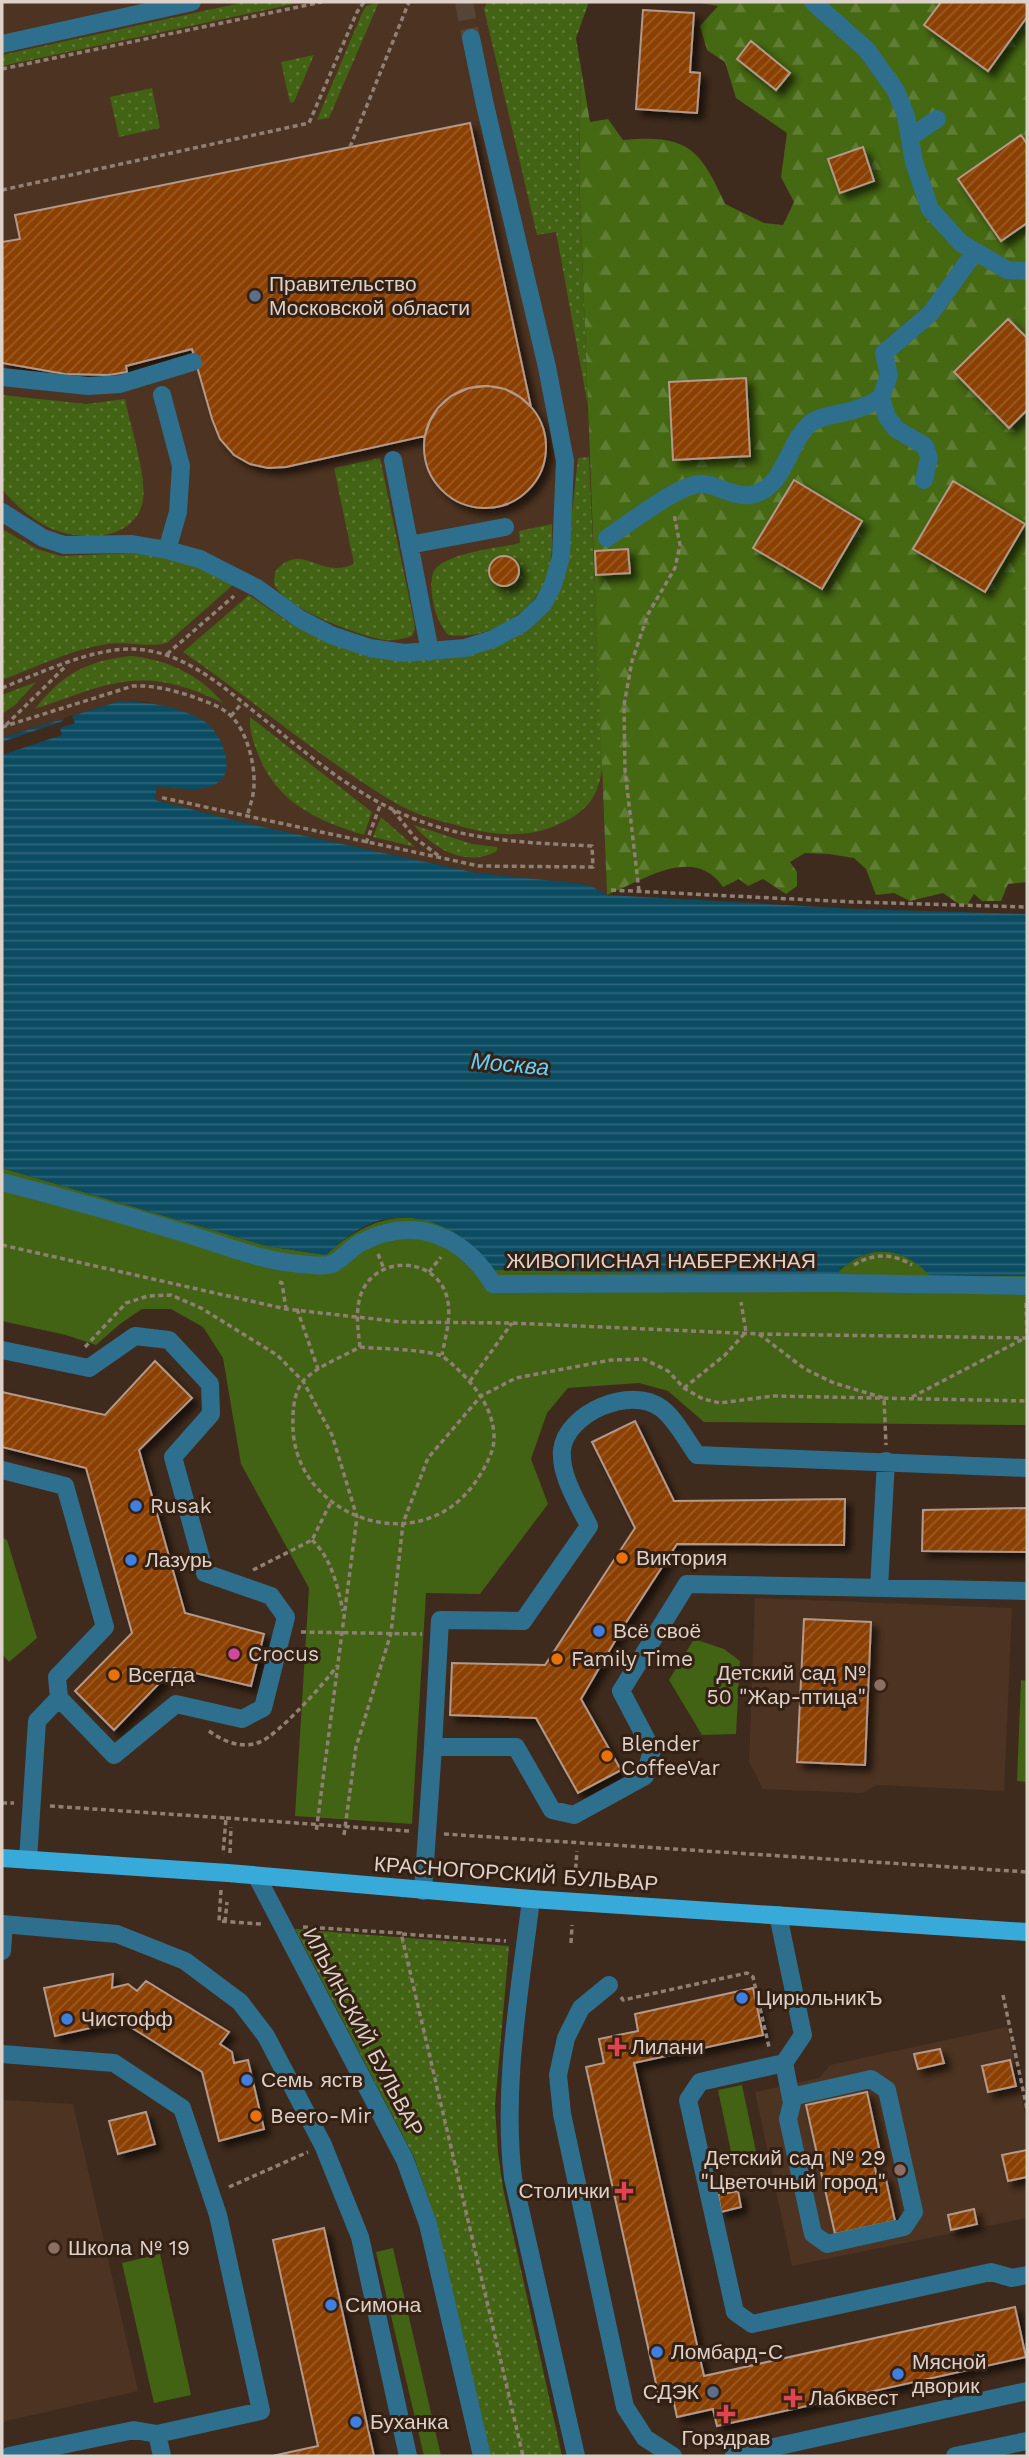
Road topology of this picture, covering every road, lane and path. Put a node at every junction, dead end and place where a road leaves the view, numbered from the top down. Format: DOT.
graph roads {
  1 [pos="192,2"];
  2 [pos="322,2"];
  3 [pos="364,2"];
  4 [pos="409,2"];
  5 [pos="813,2"];
  6 [pos="471,38"];
  7 [pos="2,44"];
  8 [pos="2,69"];
  9 [pos="937,119"];
  10 [pos="909,137"];
  11 [pos="350,147"];
  12 [pos="2,190"];
  13 [pos="975,252"];
  14 [pos="1027,271"];
  15 [pos="193,362"];
  16 [pos="2,377"];
  17 [pos="162,395"];
  18 [pos="881,398"];
  19 [pos="393,460"];
  20 [pos="924,480"];
  21 [pos="671,496"];
  22 [pos="2,512"];
  23 [pos="505,527"];
  24 [pos="607,538"];
  25 [pos="409,545"];
  26 [pos="167,550"];
  27 [pos="249,584"];
  28 [pos="430,652"];
  29 [pos="167,654"];
  30 [pos="68,663"];
  31 [pos="2,688"];
  32 [pos="243,703"];
  33 [pos="231,716"];
  34 [pos="3,727"];
  35 [pos="159,797"];
  36 [pos="381,803"];
  37 [pos="391,808"];
  38 [pos="247,816"];
  39 [pos="366,843"];
  40 [pos="443,859"];
  41 [pos="611,890"];
  42 [pos="639,891"];
  43 [pos="1027,907"];
  44 [pos="2,1182"];
  45 [pos="2,1245"];
  46 [pos="737,1283"];
  47 [pos="1027,1286"];
  48 [pos="297,1309"];
  49 [pos="357,1318"];
  50 [pos="449,1322"];
  51 [pos="512,1323"];
  52 [pos="746,1332"];
  53 [pos="759,1334"];
  54 [pos="1027,1339"];
  55 [pos="360,1347"];
  56 [pos="2,1350"];
  57 [pos="442,1355"];
  58 [pos="69,1364"];
  59 [pos="318,1369"];
  60 [pos="303,1381"];
  61 [pos="470,1381"];
  62 [pos="684,1388"];
  63 [pos="481,1396"];
  64 [pos="884,1398"];
  65 [pos="909,1399"];
  66 [pos="1027,1401"];
  67 [pos="886,1461"];
  68 [pos="1027,1468"];
  69 [pos="2,1469"];
  70 [pos="331,1502"];
  71 [pos="357,1517"];
  72 [pos="403,1523"];
  73 [pos="312,1540"];
  74 [pos="229,1581"];
  75 [pos="878,1588"];
  76 [pos="1027,1591"];
  77 [pos="345,1616"];
  78 [pos="283,1632"];
  79 [pos="342,1632"];
  80 [pos="391,1633"];
  81 [pos="438,1634"];
  82 [pos="59,1699"];
  83 [pos="433,1747"];
  84 [pos="226,1818"];
  85 [pos="317,1825"];
  86 [pos="231,1827"];
  87 [pos="345,1827"];
  88 [pos="316,1833"];
  89 [pos="427,1833"];
  90 [pos="344,1835"];
  91 [pos="577,1851"];
  92 [pos="230,1853"];
  93 [pos="2,1858"];
  94 [pos="28,1860"];
  95 [pos="1027,1872"];
  96 [pos="257,1877"];
  97 [pos="575,1877"];
  98 [pos="423,1891"];
  99 [pos="531,1899"];
  100 [pos="226,1902"];
  101 [pos="778,1915"];
  102 [pos="225,1922"];
  103 [pos="247,1923"];
  104 [pos="3,1924"];
  105 [pos="572,1925"];
  106 [pos="282,1926"];
  107 [pos="1027,1932"];
  108 [pos="512,1942"];
  109 [pos="571,1943"];
  110 [pos="2,1951"];
  111 [pos="609,1985"];
  112 [pos="1003,1995"];
  113 [pos="2,2054"];
  114 [pos="778,2065"];
  115 [pos="791,2097"];
  116 [pos="1027,2109"];
  117 [pos="323,2145"];
  118 [pos="211,2195"];
  119 [pos="1027,2276"];
  120 [pos="1027,2391"];
  121 [pos="158,2434"];
  122 [pos="1027,2441"];
  123 [pos="9,2456"];
  124 [pos="162,2456"];
  125 [pos="408,2456"];
  126 [pos="482,2456"];
  127 [pos="576,2456"];
  128 [pos="673,2456"];
  129 [pos="734,2456"];
  130 [pos="955,2456"];
  1 -- 7 [label="street"];
  2 -- 8 [label="path"];
  3 -- 12 [label="path"];
  4 -- 11 [label="path"];
  5 -- 10 [label="street"];
  6 -- 28 [label="street"];
  9 -- 10 [label="street"];
  10 -- 13 [label="street"];
  13 -- 14 [label="street"];
  13 -- 18 [label="street"];
  15 -- 16 [label="street"];
  17 -- 26 [label="street"];
  18 -- 20 [label="street"];
  18 -- 21 [label="street"];
  19 -- 25 [label="street"];
  21 -- 24 [label="street"];
  21 -- 42 [label="path"];
  22 -- 26 [label="street"];
  23 -- 25 [label="street"];
  25 -- 28 [label="street"];
  26 -- 27 [label="street"];
  27 -- 28 [label="street"];
  27 -- 29 [label="path"];
  29 -- 30 [label="path"];
  29 -- 32 [label="path"];
  30 -- 31 [label="path"];
  30 -- 34 [label="path"];
  32 -- 33 [label="path"];
  32 -- 36 [label="path"];
  33 -- 34 [label="path"];
  33 -- 38 [label="path"];
  35 -- 38 [label="path"];
  36 -- 37 [label="path"];
  36 -- 39 [label="path"];
  37 -- 40 [label="path"];
  37 -- 40 [label="path"];
  38 -- 39 [label="path"];
  39 -- 40 [label="path"];
  41 -- 42 [label="path"];
  42 -- 43 [label="path"];
  44 -- 46 [label="street, ЖИВОПИСНАЯ НАБЕРЕЖНАЯ"];
  45 -- 48 [label="path"];
  46 -- 47 [label="street, ЖИВОПИСНАЯ НАБЕРЕЖНАЯ"];
  46 -- 52 [label="path"];
  47 -- 54 [label="path"];
  48 -- 49 [label="path"];
  48 -- 59 [label="path"];
  49 -- 50 [label="path"];
  49 -- 50 [label="path"];
  49 -- 55 [label="path"];
  50 -- 51 [label="path"];
  50 -- 57 [label="path"];
  51 -- 52 [label="path"];
  51 -- 61 [label="path"];
  52 -- 53 [label="path"];
  52 -- 62 [label="path"];
  53 -- 54 [label="path"];
  53 -- 64 [label="path"];
  54 -- 65 [label="path"];
  55 -- 57 [label="path"];
  55 -- 59 [label="path"];
  56 -- 58 [label="street"];
  57 -- 61 [label="path"];
  58 -- 60 [label="path"];
  58 -- 74 [label="street"];
  59 -- 60 [label="path"];
  60 -- 70 [label="path"];
  60 -- 71 [label="path"];
  61 -- 63 [label="path"];
  62 -- 63 [label="path"];
  62 -- 64 [label="path"];
  63 -- 72 [label="path"];
  63 -- 72 [label="path"];
  64 -- 65 [label="path"];
  64 -- 67 [label="path"];
  65 -- 66 [label="path"];
  67 -- 68 [label="street"];
  67 -- 75 [label="street"];
  67 -- 81 [label="street"];
  69 -- 82 [label="street"];
  70 -- 71 [label="path"];
  70 -- 73 [label="path"];
  71 -- 72 [label="path"];
  71 -- 77 [label="path"];
  72 -- 80 [label="path"];
  73 -- 74 [label="path"];
  73 -- 77 [label="path"];
  74 -- 78 [label="street"];
  75 -- 76 [label="street"];
  75 -- 83 [label="street"];
  77 -- 79 [label="path"];
  78 -- 79 [label="path"];
  78 -- 82 [label="street"];
  79 -- 80 [label="path"];
  79 -- 85 [label="path"];
  80 -- 81 [label="path"];
  80 -- 87 [label="path"];
  81 -- 83 [label="street"];
  82 -- 94 [label="street"];
  83 -- 89 [label="street"];
  84 -- 85 [label="path"];
  85 -- 87 [label="path"];
  85 -- 88 [label="path"];
  86 -- 92 [label="path"];
  87 -- 89 [label="path"];
  87 -- 90 [label="path"];
  89 -- 95 [label="path"];
  89 -- 98 [label="street"];
  91 -- 97 [label="path"];
  93 -- 94 [label="main road, КРАСНОГОРСКИЙ БУЛЬВАР"];
  94 -- 96 [label="main road, КРАСНОГОРСКИЙ БУЛЬВАР"];
  96 -- 98 [label="main road, КРАСНОГОРСКИЙ БУЛЬВАР"];
  96 -- 106 [label="street, ИЛЬИНСКИЙ БУЛЬВАР"];
  98 -- 99 [label="main road, КРАСНОГОРСКИЙ БУЛЬВАР"];
  99 -- 101 [label="main road, КРАСНОГОРСКИЙ БУЛЬВАР"];
  99 -- 127 [label="street"];
  100 -- 102 [label="path"];
  101 -- 107 [label="main road, КРАСНОГОРСКИЙ БУЛЬВАР"];
  101 -- 114 [label="street"];
  103 -- 106 [label="path"];
  104 -- 110 [label="street"];
  104 -- 117 [label="street"];
  105 -- 109 [label="path"];
  106 -- 108 [label="path"];
  106 -- 126 [label="street, ИЛЬИНСКИЙ БУЛЬВАР"];
  111 -- 114 [label="path"];
  111 -- 128 [label="street"];
  112 -- 116 [label="path"];
  113 -- 118 [label="street"];
  114 -- 115 [label="street"];
  114 -- 119 [label="street"];
  115 -- 115 [label="street"];
  117 -- 118 [label="path"];
  117 -- 125 [label="street"];
  118 -- 121 [label="street"];
  120 -- 129 [label="street"];
  121 -- 123 [label="street"];
  121 -- 124 [label="street"];
  122 -- 130 [label="street"];
}
